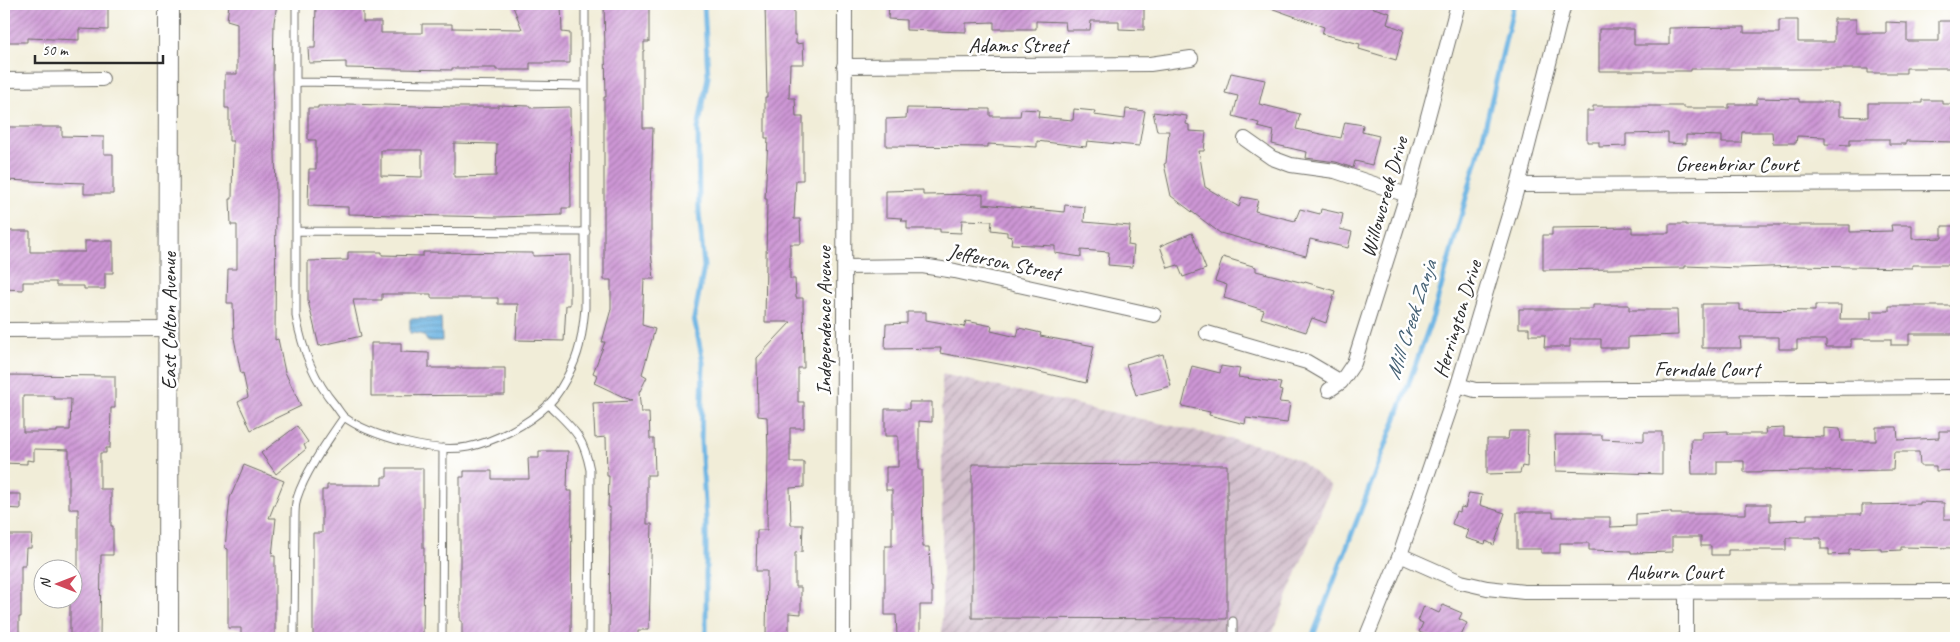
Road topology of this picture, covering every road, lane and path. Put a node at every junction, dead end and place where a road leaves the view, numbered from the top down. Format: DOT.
graph roads {
  1 [pos="170,4"];
  2 [pos="296,4"];
  3 [pos="585,4"];
  4 [pos="845,4"];
  5 [pos="1458,4"];
  6 [pos="1564,4"];
  7 [pos="1191,58"];
  8 [pos="844,66"];
  9 [pos="102,79"];
  10 [pos="4,80"];
  11 [pos="296,82"];
  12 [pos="585,86"];
  13 [pos="1245,139"];
  14 [pos="1956,183"];
  15 [pos="1518,185"];
  16 [pos="1407,195"];
  17 [pos="296,231"];
  18 [pos="586,232"];
  19 [pos="844,267"];
  20 [pos="1154,315"];
  21 [pos="169,329"];
  22 [pos="4,330"];
  23 [pos="1207,332"];
  24 [pos="1342,382"];
  25 [pos="1458,385"];
  26 [pos="1956,387"];
  27 [pos="1329,390"];
  28 [pos="548,404"];
  29 [pos="344,417"];
  30 [pos="443,448"];
  31 [pos="1400,556"];
  32 [pos="1686,591"];
  33 [pos="1956,591"];
  34 [pos="1233,621"];
  35 [pos="168,638"];
  36 [pos="294,638"];
  37 [pos="442,638"];
  38 [pos="589,638"];
  39 [pos="843,638"];
  40 [pos="1233,638"];
  41 [pos="1366,638"];
  42 [pos="1686,638"];
  1 -- 21 [label="street, East Colton Avenue"];
  2 -- 11 [label="lane"];
  3 -- 12 [label="lane"];
  4 -- 8 [label="street, Independence Avenue"];
  5 -- 16 [label="street, Willowcreek Drive"];
  6 -- 15 [label="street, Herrington Drive"];
  7 -- 8 [label="street, Adams Street"];
  8 -- 19 [label="street, Independence Avenue"];
  9 -- 10 [label="street"];
  11 -- 12 [label="lane"];
  11 -- 17 [label="lane"];
  12 -- 18 [label="lane"];
  13 -- 16 [label="street"];
  14 -- 15 [label="street, Greenbriar Court"];
  15 -- 25 [label="street, Herrington Drive"];
  16 -- 24 [label="street, Willowcreek Drive"];
  17 -- 18 [label="lane"];
  17 -- 29 [label="lane"];
  18 -- 28 [label="lane"];
  19 -- 20 [label="street, Jefferson Street"];
  19 -- 39 [label="street, Independence Avenue"];
  21 -- 22 [label="street"];
  21 -- 35 [label="street, East Colton Avenue"];
  23 -- 24 [label="street"];
  24 -- 27 [label="street, Willowcreek Drive"];
  25 -- 26 [label="street, Ferndale Court"];
  25 -- 31 [label="street, Herrington Drive"];
  28 -- 30 [label="lane"];
  28 -- 38 [label="lane"];
  29 -- 30 [label="lane"];
  29 -- 36 [label="lane"];
  30 -- 37 [label="lane"];
  31 -- 32 [label="street, Auburn Court"];
  31 -- 41 [label="street, Herrington Drive"];
  32 -- 33 [label="street, Auburn Court"];
  32 -- 42 [label="street"];
  34 -- 40 [label="lane"];
}
